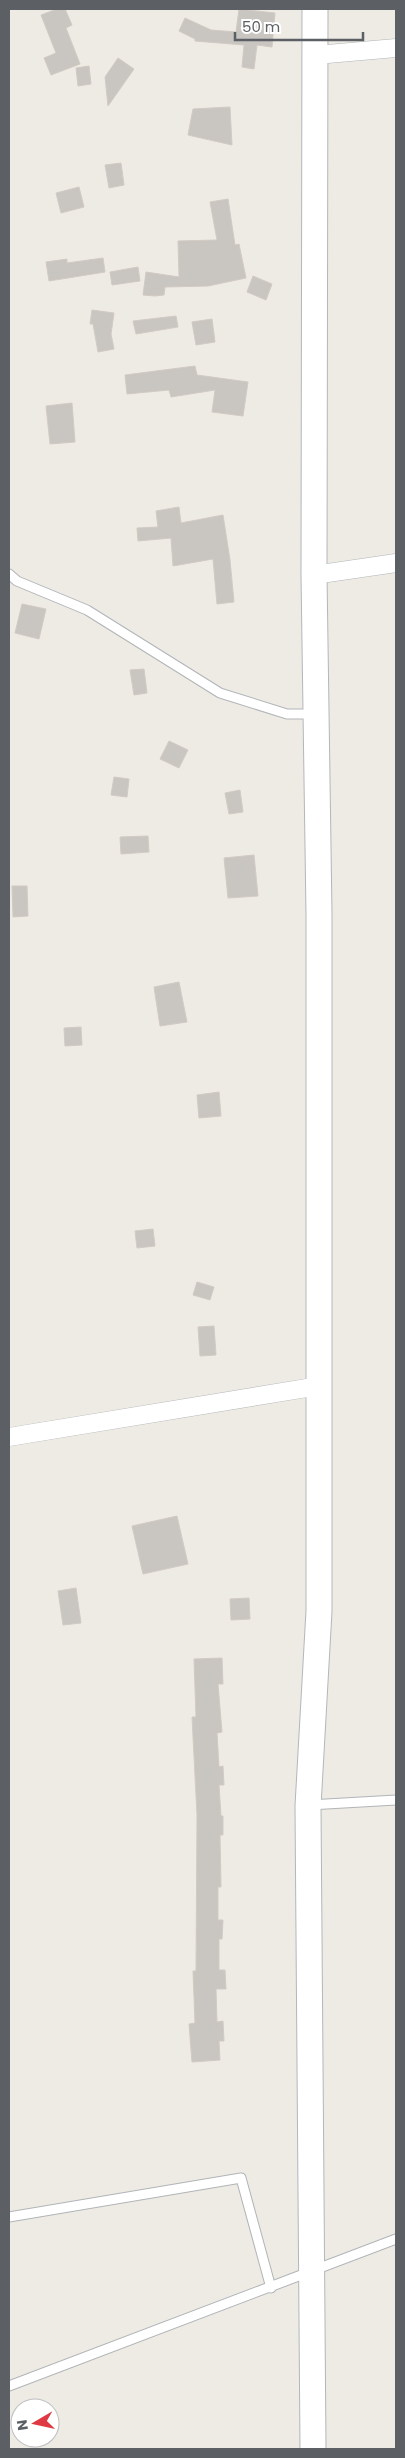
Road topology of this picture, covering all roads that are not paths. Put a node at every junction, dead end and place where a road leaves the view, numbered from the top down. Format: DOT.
graph roads {
  1 [pos="315,9"];
  2 [pos="396,48"];
  3 [pos="316,55"];
  4 [pos="396,563"];
  5 [pos="9,574"];
  6 [pos="314,575"];
  7 [pos="318,714"];
  8 [pos="319,1386"];
  9 [pos="9,1437"];
  10 [pos="396,1800"];
  11 [pos="308,1806"];
  12 [pos="9,2217"];
  13 [pos="396,2239"];
  14 [pos="312,2272"];
  15 [pos="271,2288"];
  16 [pos="9,2386"];
  17 [pos="313,2449"];
  1 -- 3 [label="main road"];
  2 -- 3 [label="street"];
  3 -- 6 [label="main road"];
  4 -- 6 [label="street"];
  5 -- 7 [label="lane"];
  6 -- 7 [label="main road"];
  7 -- 8 [label="main road"];
  8 -- 9 [label="street"];
  8 -- 11 [label="main road"];
  10 -- 11 [label="lane"];
  11 -- 14 [label="main road"];
  12 -- 15 [label="lane"];
  13 -- 14 [label="lane"];
  14 -- 15 [label="lane"];
  14 -- 17 [label="main road"];
  15 -- 16 [label="lane"];
}
